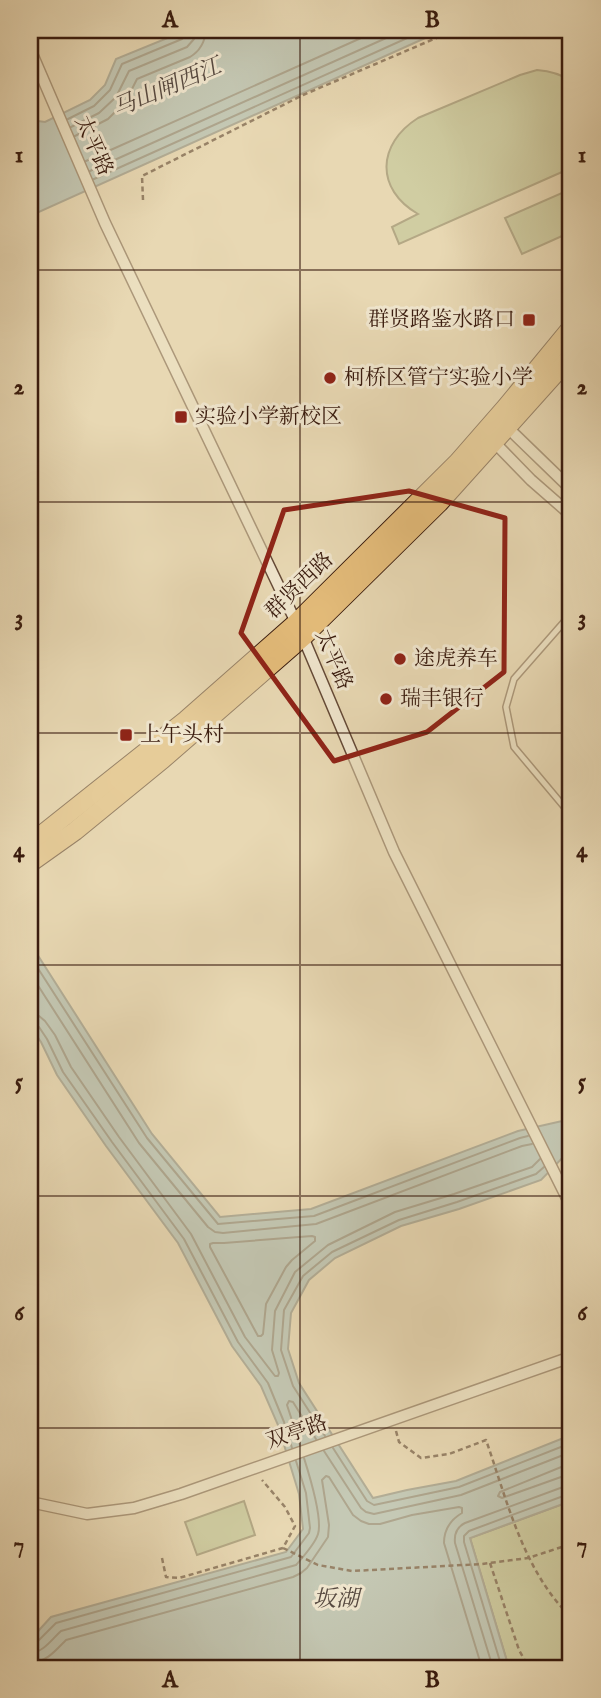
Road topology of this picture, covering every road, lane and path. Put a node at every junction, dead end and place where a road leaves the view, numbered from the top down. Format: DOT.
graph roads {
  1 [pos="455,30"];
  2 [pos="30,50"];
  3 [pos="143,200"];
  4 [pos="571,328"];
  5 [pos="571,356"];
  6 [pos="507,427"];
  7 [pos="494,442"];
  8 [pos="571,489"];
  9 [pos="571,515"];
  10 [pos="571,614"];
  11 [pos="299,630"];
  12 [pos="571,815"];
  13 [pos="30,844"];
  14 [pos="30,863"];
  15 [pos="571,1206"];
  16 [pos="571,1357"];
  17 [pos="392,1420"];
  18 [pos="253,1469"];
  19 [pos="30,1502"];
  20 [pos="571,1544"];
  21 [pos="283,1548"];
  22 [pos="162,1558"];
  23 [pos="528,1558"];
  24 [pos="490,1563"];
  25 [pos="571,1616"];
  26 [pos="529,1668"];
  1 -- 3 [label="path"];
  2 -- 11 [label="street, 太平路"];
  4 -- 11 [label="main road, 群贤西路"];
  5 -- 6 [label="main road, 群贤西路"];
  6 -- 7 [label="main road, 群贤西路"];
  6 -- 8 [label="street"];
  7 -- 9 [label="street"];
  7 -- 11 [label="main road, 群贤西路"];
  10 -- 12 [label="lane"];
  11 -- 13 [label="main road, 群贤西路"];
  11 -- 14 [label="main road, 群贤西路"];
  11 -- 15 [label="street, 太平路"];
  16 -- 17 [label="street, 双亭路"];
  17 -- 18 [label="street, 双亭路"];
  17 -- 23 [label="path"];
  18 -- 19 [label="street, 双亭路"];
  18 -- 21 [label="path"];
  20 -- 23 [label="path"];
  21 -- 22 [label="path"];
  21 -- 24 [label="path"];
  23 -- 24 [label="path"];
  23 -- 25 [label="path"];
  24 -- 26 [label="path"];
}
